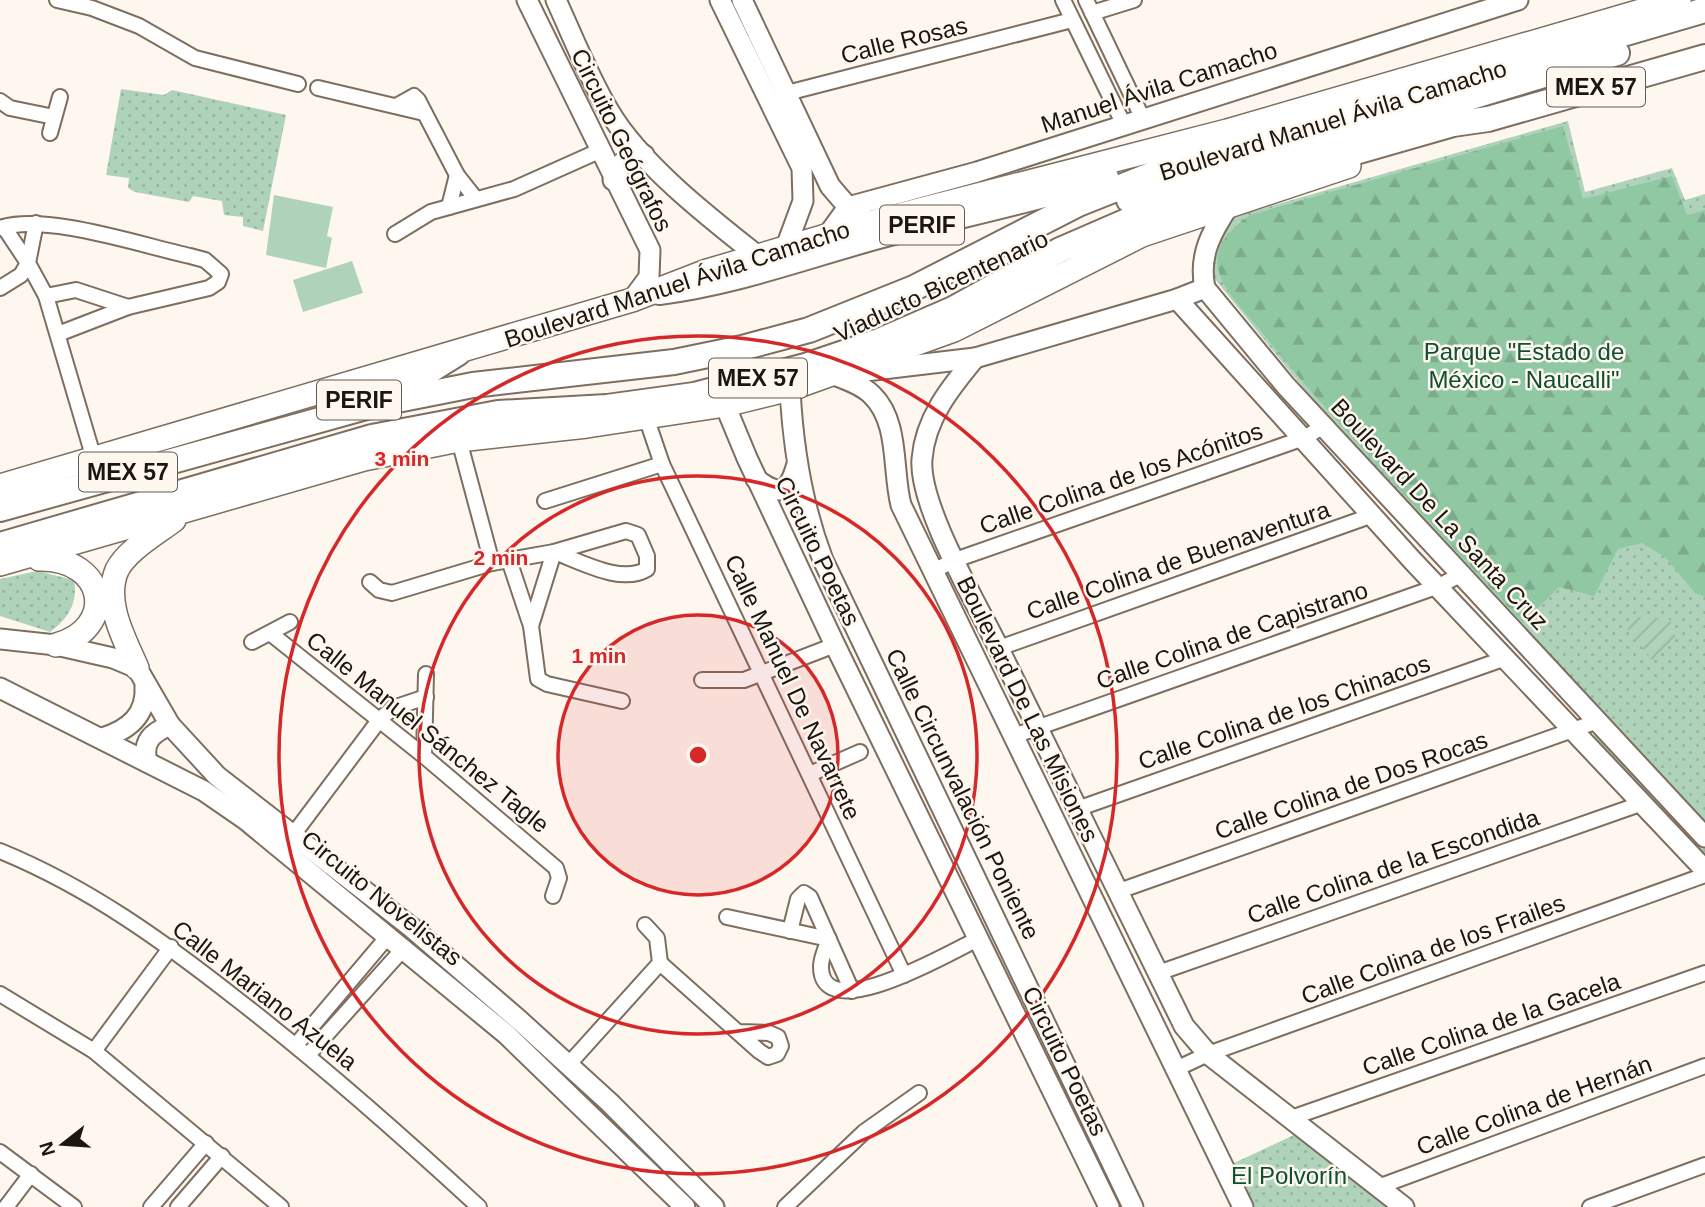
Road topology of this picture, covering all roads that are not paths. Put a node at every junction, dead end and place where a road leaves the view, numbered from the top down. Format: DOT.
graph roads {
  1 [pos="57,0"];
  2 [pos="527,0"];
  3 [pos="556,0"];
  4 [pos="720,0"];
  5 [pos="742,0"];
  6 [pos="1063,0"];
  7 [pos="1134,0"];
  8 [pos="1518,0"];
  9 [pos="1679,0"];
  10 [pos="97,4"];
  11 [pos="1089,6"];
  12 [pos="1705,10"];
  13 [pos="1072,20"];
  14 [pos="1705,27"];
  15 [pos="1705,57"];
  16 [pos="298,84"];
  17 [pos="318,88"];
  18 [pos="787,93"];
  19 [pos="60,97"];
  20 [pos="396,106"];
  21 [pos="4,107"];
  22 [pos="424,113"];
  23 [pos="610,113"];
  24 [pos="54,117"];
  25 [pos="1142,117"];
  26 [pos="1488,119"];
  27 [pos="1123,123"];
  28 [pos="588,126"];
  29 [pos="50,132"];
  30 [pos="599,151"];
  31 [pos="644,155"];
  32 [pos="1186,161"];
  33 [pos="457,175"];
  34 [pos="613,180"];
  35 [pos="476,199"];
  36 [pos="1230,204"];
  37 [pos="449,207"];
  38 [pos="848,207"];
  39 [pos="877,221"];
  40 [pos="36,223"];
  41 [pos="2,228"];
  42 [pos="395,234"];
  43 [pos="827,236"];
  44 [pos="786,247"];
  45 [pos="758,256"];
  46 [pos="28,263"];
  47 [pos="1,288"];
  48 [pos="1205,288"];
  49 [pos="659,292"];
  50 [pos="46,296"];
  51 [pos="1177,299"];
  52 [pos="632,300"];
  53 [pos="128,307"];
  54 [pos="58,334"];
  55 [pos="458,353"];
  56 [pos="975,358"];
  57 [pos="834,374"];
  58 [pos="790,389"];
  59 [pos="726,405"];
  60 [pos="646,417"];
  61 [pos="1324,426"];
  62 [pos="255,435"];
  63 [pos="1304,438"];
  64 [pos="459,440"];
  65 [pos="94,459"];
  66 [pos="922,461"];
  67 [pos="662,464"];
  68 [pos="797,464"];
  69 [pos="895,465"];
  70 [pos="39,475"];
  71 [pos="0,477"];
  72 [pos="756,479"];
  73 [pos="0,486"];
  74 [pos="545,501"];
  75 [pos="0,509"];
  76 [pos="181,514"];
  77 [pos="1373,515"];
  78 [pos="0,525"];
  79 [pos="554,552"];
  80 [pos="5,556"];
  81 [pos="509,560"];
  82 [pos="956,560"];
  83 [pos="492,563"];
  84 [pos="933,571"];
  85 [pos="1462,574"];
  86 [pos="370,582"];
  87 [pos="1439,586"];
  88 [pos="290,622"];
  89 [pos="531,626"];
  90 [pos="270,632"];
  91 [pos="0,639"];
  92 [pos="252,642"];
  93 [pos="56,645"];
  94 [pos="835,645"];
  95 [pos="999,648"];
  96 [pos="1506,658"];
  97 [pos="426,674"];
  98 [pos="762,674"];
  99 [pos="141,676"];
  100 [pos="702,680"];
  101 [pos="0,688"];
  102 [pos="0,695"];
  103 [pos="426,697"];
  104 [pos="22,700"];
  105 [pos="622,701"];
  106 [pos="380,719"];
  107 [pos="1598,721"];
  108 [pos="170,725"];
  109 [pos="1037,728"];
  110 [pos="1574,730"];
  111 [pos="1014,736"];
  112 [pos="102,738"];
  113 [pos="860,752"];
  114 [pos="424,755"];
  115 [pos="147,762"];
  116 [pos="810,774"];
  117 [pos="1643,803"];
  118 [pos="1077,809"];
  119 [pos="293,835"];
  120 [pos="1705,836"];
  121 [pos="0,852"];
  122 [pos="1705,873"];
  123 [pos="979,881"];
  124 [pos="1119,891"];
  125 [pos="956,893"];
  126 [pos="553,896"];
  127 [pos="727,917"];
  128 [pos="645,925"];
  129 [pos="790,931"];
  130 [pos="829,939"];
  131 [pos="978,939"];
  132 [pos="397,941"];
  133 [pos="171,947"];
  134 [pos="660,957"];
  135 [pos="1158,973"];
  136 [pos="1705,973"];
  137 [pos="904,975"];
  138 [pos="0,993"];
  139 [pos="740,1032"];
  140 [pos="296,1045"];
  141 [pos="94,1051"];
  142 [pos="1208,1054"];
  143 [pos="308,1055"];
  144 [pos="568,1065"];
  145 [pos="1705,1066"];
  146 [pos="1178,1068"];
  147 [pos="919,1093"];
  148 [pos="1292,1118"];
  149 [pos="206,1143"];
  150 [pos="0,1152"];
  151 [pos="222,1156"];
  152 [pos="1705,1166"];
  153 [pos="31,1174"];
  154 [pos="1378,1187"];
  155 [pos="6,1207"];
  156 [pos="74,1207"];
  157 [pos="151,1207"];
  158 [pos="178,1207"];
  159 [pos="281,1207"];
  160 [pos="479,1207"];
  161 [pos="685,1207"];
  162 [pos="715,1207"];
  163 [pos="785,1207"];
  164 [pos="1109,1207"];
  165 [pos="1133,1207"];
  166 [pos="1243,1207"];
  167 [pos="1404,1207"];
  168 [pos="1590,1207"];
  1 -- 10 [label="street"];
  2 -- 28 [label="main road, Circuito Geógrafos"];
  3 -- 23 [label="main road"];
  4 -- 44 [label="main road"];
  5 -- 18 [label="main road"];
  6 -- 13 [label="street"];
  7 -- 11 [label="street"];
  8 -- 25 [label="main road, Manuel Ávila Camacho"];
  9 -- 39 [label="main road, Boulevard Manuel Ávila Camacho"];
  10 -- 16 [label="street"];
  11 -- 25 [label="street"];
  12 -- 32 [label="highway, Boulevard Manuel Ávila Camacho / MEX 57"];
  13 -- 18 [label="street, Calle Rosas"];
  13 -- 27 [label="street"];
  14 -- 78 [label="highway, Viaducto Bicentenario"];
  15 -- 26 [label="highway, Boulevard Manuel Ávila Camacho / MEX 57"];
  17 -- 20 [label="street"];
  18 -- 38 [label="main road"];
  19 -- 24 [label="street"];
  20 -- 22 [label="street"];
  20 -- 22 [label="street"];
  21 -- 24 [label="street"];
  22 -- 33 [label="street"];
  23 -- 28 [label="main road"];
  23 -- 31 [label="main road"];
  24 -- 29 [label="street"];
  25 -- 27 [label="main road, Manuel Ávila Camacho"];
  26 -- 36 [label="main road, Boulevard Manuel Ávila Camacho"];
  26 -- 80 [label="highway, Boulevard Manuel Ávila Camacho / MEX 57"];
  27 -- 38 [label="main road, Manuel Ávila Camacho"];
  28 -- 30 [label="main road, Circuito Geógrafos"];
  30 -- 34 [label="main road, Circuito Geógrafos"];
  30 -- 35 [label="street"];
  31 -- 34 [label="main road"];
  31 -- 45 [label="main road"];
  32 -- 49 [label="highway, PERIF"];
  32 -- 62 [label="highway, Boulevard Manuel Ávila Camacho / MEX 57"];
  33 -- 35 [label="street"];
  33 -- 37 [label="street"];
  34 -- 52 [label="main road, Circuito Geógrafos"];
  35 -- 37 [label="street"];
  36 -- 48 [label="main road"];
  36 -- 57 [label="main road, Boulevard Manuel Ávila Camacho"];
  37 -- 42 [label="street"];
  38 -- 39 [label="main road"];
  38 -- 43 [label="main road"];
  39 -- 43 [label="main road, Boulevard Manuel Ávila Camacho"];
  40 -- 41 [label="street"];
  40 -- 46 [label="street"];
  40 -- 53 [label="street"];
  41 -- 46 [label="street"];
  43 -- 44 [label="main road, Boulevard Manuel Ávila Camacho"];
  44 -- 45 [label="main road, Boulevard Manuel Ávila Camacho"];
  45 -- 49 [label="main road, Boulevard Manuel Ávila Camacho"];
  46 -- 47 [label="street"];
  46 -- 50 [label="street"];
  48 -- 51 [label="main road"];
  48 -- 61 [label="main road, Boulevard De La Santa Cruz"];
  49 -- 52 [label="main road, Boulevard Manuel Ávila Camacho"];
  50 -- 53 [label="street"];
  50 -- 54 [label="street"];
  51 -- 56 [label="main road"];
  51 -- 63 [label="main road, Boulevard De La Santa Cruz"];
  52 -- 55 [label="main road, Boulevard Manuel Ávila Camacho"];
  53 -- 54 [label="street"];
  54 -- 65 [label="street"];
  55 -- 62 [label="highway, PERIF"];
  55 -- 65 [label="main road, Boulevard Manuel Ávila Camacho"];
  56 -- 57 [label="main road"];
  56 -- 66 [label="main road, Boulevard De Las Misiones"];
  57 -- 58 [label="main road, Boulevard Manuel Ávila Camacho"];
  57 -- 69 [label="main road, Boulevard De Las Misiones"];
  58 -- 59 [label="main road, Boulevard Manuel Ávila Camacho"];
  58 -- 68 [label="main road, Calle Circunvalación Poniente"];
  59 -- 60 [label="main road, Boulevard Manuel Ávila Camacho"];
  59 -- 72 [label="main road, Circuito Poetas"];
  60 -- 64 [label="main road, Boulevard Manuel Ávila Camacho"];
  60 -- 67 [label="street, Calle Manuel De Navarrete"];
  61 -- 63 [label="street, Calle Colina de los Acónitos"];
  61 -- 85 [label="main road, Boulevard De La Santa Cruz"];
  62 -- 75 [label="highway, Boulevard Manuel Ávila Camacho / MEX 57"];
  63 -- 77 [label="main road, Boulevard De La Santa Cruz"];
  63 -- 82 [label="street, Calle Colina de los Acónitos"];
  64 -- 76 [label="main road, Boulevard Manuel Ávila Camacho"];
  64 -- 83 [label="street"];
  65 -- 70 [label="main road, Boulevard Manuel Ávila Camacho"];
  66 -- 69 [label="main road"];
  66 -- 82 [label="main road, Boulevard De Las Misiones"];
  67 -- 74 [label="street"];
  67 -- 98 [label="street, Calle Manuel De Navarrete"];
  68 -- 72 [label="main road"];
  68 -- 123 [label="main road, Calle Circunvalación Poniente"];
  69 -- 84 [label="main road, Boulevard De Las Misiones"];
  70 -- 71 [label="main road"];
  70 -- 73 [label="main road, Boulevard Manuel Ávila Camacho"];
  72 -- 94 [label="main road, Circuito Poetas"];
  76 -- 80 [label="main road, Boulevard Manuel Ávila Camacho"];
  76 -- 99 [label="main road"];
  77 -- 87 [label="main road, Boulevard De La Santa Cruz"];
  77 -- 95 [label="street, Calle Colina de Buenaventura"];
  79 -- 79 [label="street"];
  79 -- 81 [label="street"];
  79 -- 89 [label="street"];
  80 -- 93 [label="main road"];
  81 -- 83 [label="street"];
  81 -- 89 [label="street"];
  82 -- 84 [label="street, Calle Colina de los Acónitos"];
  82 -- 95 [label="main road, Boulevard De Las Misiones"];
  83 -- 86 [label="street"];
  84 -- 111 [label="main road, Boulevard De Las Misiones"];
  85 -- 87 [label="street, Calle Colina de Capistrano"];
  85 -- 107 [label="main road, Boulevard De La Santa Cruz"];
  87 -- 96 [label="main road, Boulevard De La Santa Cruz"];
  87 -- 109 [label="street, Calle Colina de Capistrano"];
  88 -- 90 [label="street"];
  89 -- 105 [label="street"];
  90 -- 92 [label="street"];
  90 -- 106 [label="street, Calle Manuel Sánchez Tagle"];
  91 -- 93 [label="main road"];
  93 -- 99 [label="main road"];
  94 -- 98 [label="street"];
  94 -- 125 [label="main road, Circuito Poetas"];
  95 -- 109 [label="main road, Boulevard De Las Misiones"];
  96 -- 110 [label="main road, Boulevard De La Santa Cruz"];
  96 -- 118 [label="street, Calle Colina de los Chinacos"];
  97 -- 103 [label="street"];
  98 -- 100 [label="street"];
  98 -- 116 [label="street, Calle Manuel De Navarrete"];
  99 -- 108 [label="main road"];
  99 -- 112 [label="main road"];
  101 -- 104 [label="main road"];
  102 -- 104 [label="street, Circuito Novelistas"];
  103 -- 106 [label="street"];
  103 -- 114 [label="street"];
  104 -- 112 [label="main road, Circuito Novelistas"];
  106 -- 114 [label="street, Calle Manuel Sánchez Tagle"];
  106 -- 119 [label="street"];
  107 -- 110 [label="street, Calle Colina de Dos Rocas"];
  107 -- 120 [label="main road, Boulevard De La Santa Cruz"];
  108 -- 115 [label="main road"];
  108 -- 119 [label="main road"];
  109 -- 111 [label="street, Calle Colina de Capistrano"];
  109 -- 118 [label="main road, Boulevard De Las Misiones"];
  110 -- 117 [label="main road, Boulevard De La Santa Cruz"];
  110 -- 124 [label="street, Calle Colina de Dos Rocas"];
  111 -- 146 [label="main road, Boulevard De Las Misiones"];
  112 -- 115 [label="main road, Circuito Novelistas"];
  113 -- 116 [label="street"];
  114 -- 126 [label="street, Calle Manuel Sánchez Tagle"];
  115 -- 132 [label="main road, Circuito Novelistas"];
  116 -- 137 [label="street, Calle Manuel De Navarrete"];
  117 -- 122 [label="main road, Boulevard De La Santa Cruz"];
  117 -- 135 [label="street, Calle Colina de la Escondida"];
  118 -- 124 [label="main road, Boulevard De Las Misiones"];
  119 -- 144 [label="main road"];
  121 -- 133 [label="street, Calle Mariano Azuela"];
  122 -- 142 [label="street, Calle Colina de los Frailes"];
  123 -- 125 [label="main road"];
  123 -- 165 [label="main road, Calle Circunvalación Poniente"];
  124 -- 135 [label="main road, Boulevard De Las Misiones"];
  125 -- 131 [label="main road, Circuito Poetas"];
  127 -- 129 [label="street"];
  128 -- 134 [label="street"];
  129 -- 130 [label="street"];
  129 -- 130 [label="street"];
  130 -- 137 [label="street"];
  131 -- 137 [label="street"];
  131 -- 164 [label="main road, Circuito Poetas"];
  132 -- 140 [label="street"];
  132 -- 143 [label="street"];
  132 -- 161 [label="main road, Circuito Novelistas"];
  133 -- 140 [label="street, Calle Mariano Azuela"];
  133 -- 141 [label="street"];
  134 -- 139 [label="street"];
  134 -- 144 [label="street"];
  135 -- 142 [label="main road, Boulevard De Las Misiones"];
  136 -- 148 [label="street, Calle Colina de la Gacela"];
  138 -- 141 [label="street"];
  139 -- 139 [label="street"];
  140 -- 143 [label="street, Calle Mariano Azuela"];
  141 -- 149 [label="street"];
  142 -- 146 [label="street, Calle Colina de los Frailes"];
  142 -- 148 [label="main road, Boulevard De Las Misiones"];
  143 -- 160 [label="street, Calle Mariano Azuela"];
  144 -- 162 [label="main road"];
  145 -- 154 [label="street, Calle Colina de Hernán"];
  146 -- 166 [label="main road, Boulevard De Las Misiones"];
  147 -- 163 [label="street"];
  148 -- 154 [label="main road, Boulevard De Las Misiones"];
  149 -- 151 [label="street"];
  149 -- 157 [label="street"];
  150 -- 153 [label="street"];
  151 -- 158 [label="street"];
  151 -- 159 [label="street"];
  152 -- 168 [label="street"];
  153 -- 155 [label="street"];
  153 -- 156 [label="street"];
  154 -- 167 [label="main road, Boulevard De Las Misiones"];
}
